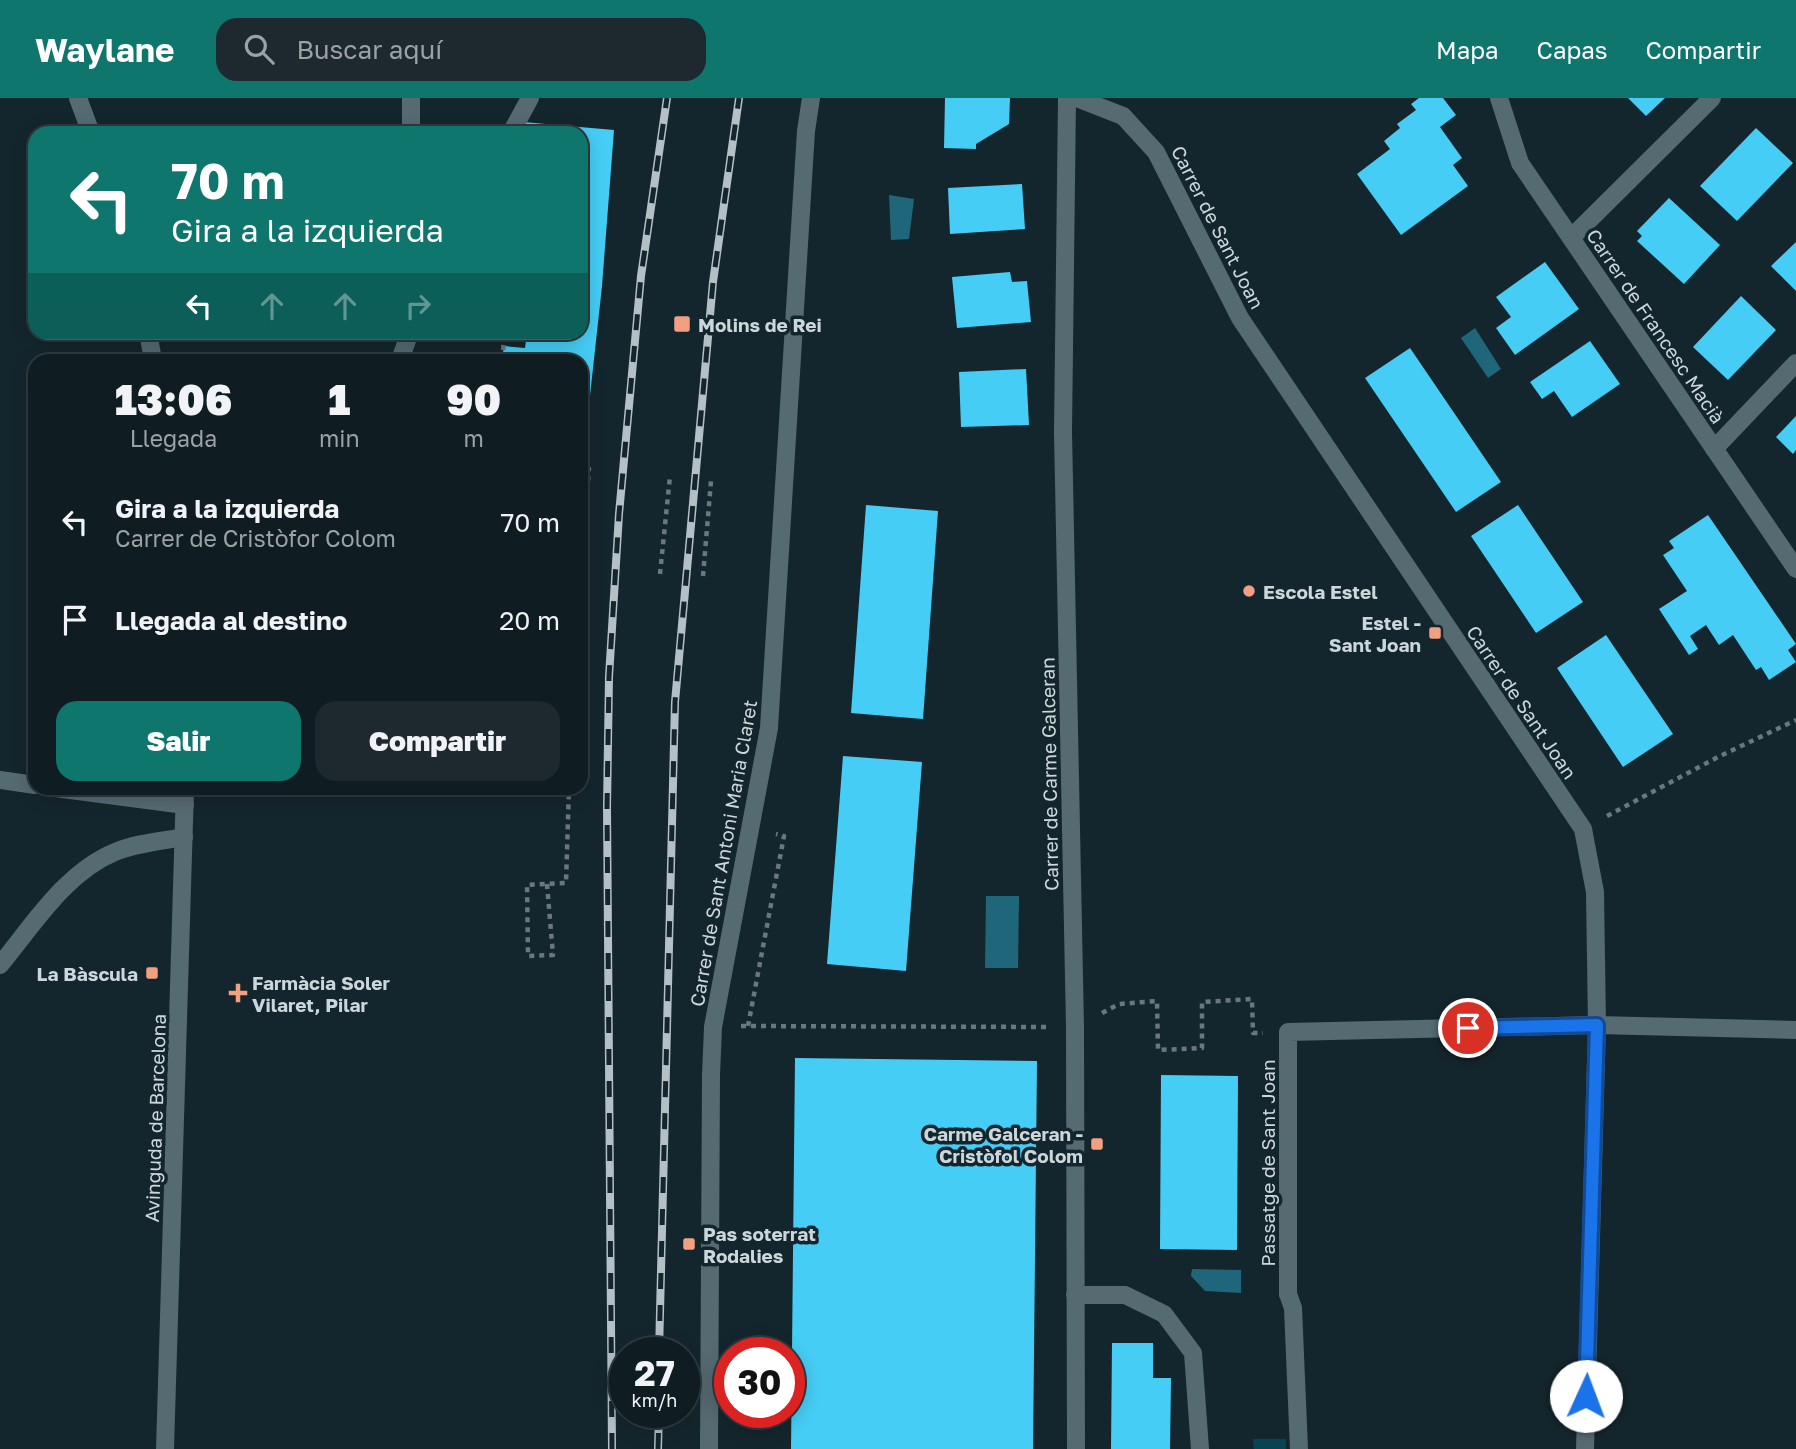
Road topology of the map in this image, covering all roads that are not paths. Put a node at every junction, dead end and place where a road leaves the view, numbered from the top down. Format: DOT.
graph roads {
  1 [pos="78,98"];
  2 [pos="411,98"];
  3 [pos="530,98"];
  4 [pos="811,98"];
  5 [pos="1068,98"];
  6 [pos="1077,98"];
  7 [pos="1499,98"];
  8 [pos="1712,98"];
  9 [pos="88,126"];
  10 [pos="411,126"];
  11 [pos="514,126"];
  12 [pos="1571,238"];
  13 [pos="1796,363"];
  14 [pos="1714,449"];
  15 [pos="1796,569"];
  16 [pos="0,780"];
  17 [pos="28,784"];
  18 [pos="185,796"];
  19 [pos="184,837"];
  20 [pos="0,965"];
  21 [pos="1597,1025"];
  22 [pos="1796,1030"];
  23 [pos="1075,1295"];
  24 [pos="165,1449"];
  25 [pos="709,1449"];
  26 [pos="1076,1449"];
  27 [pos="1200,1449"];
  28 [pos="1299,1449"];
  29 [pos="1585,1449"];
  1 -- 9 [label="street"];
  2 -- 10 [label="street"];
  3 -- 11 [label="street"];
  4 -- 25 [label="street, Carrer de Sant Antoni Maria Claret"];
  5 -- 23 [label="street, Carrer de Carme Galceran"];
  6 -- 21 [label="street, Carrer de Sant Joan"];
  7 -- 12 [label="street, Carrer de Francesc Macià"];
  8 -- 12 [label="street"];
  12 -- 14 [label="street, Carrer de Francesc Macià"];
  13 -- 14 [label="street"];
  14 -- 15 [label="street, Carrer de Francesc Macià"];
  16 -- 17 [label="street"];
  18 -- 19 [label="street, Avinguda de Barcelona"];
  19 -- 20 [label="street"];
  19 -- 24 [label="street, Avinguda de Barcelona"];
  21 -- 22 [label="street"];
  21 -- 28 [label="street, Passatge de Sant Joan"];
  21 -- 29 [label="street, Carrer de Sant Joan"];
  23 -- 26 [label="street, Carrer de Carme Galceran"];
  23 -- 27 [label="street"];
}
